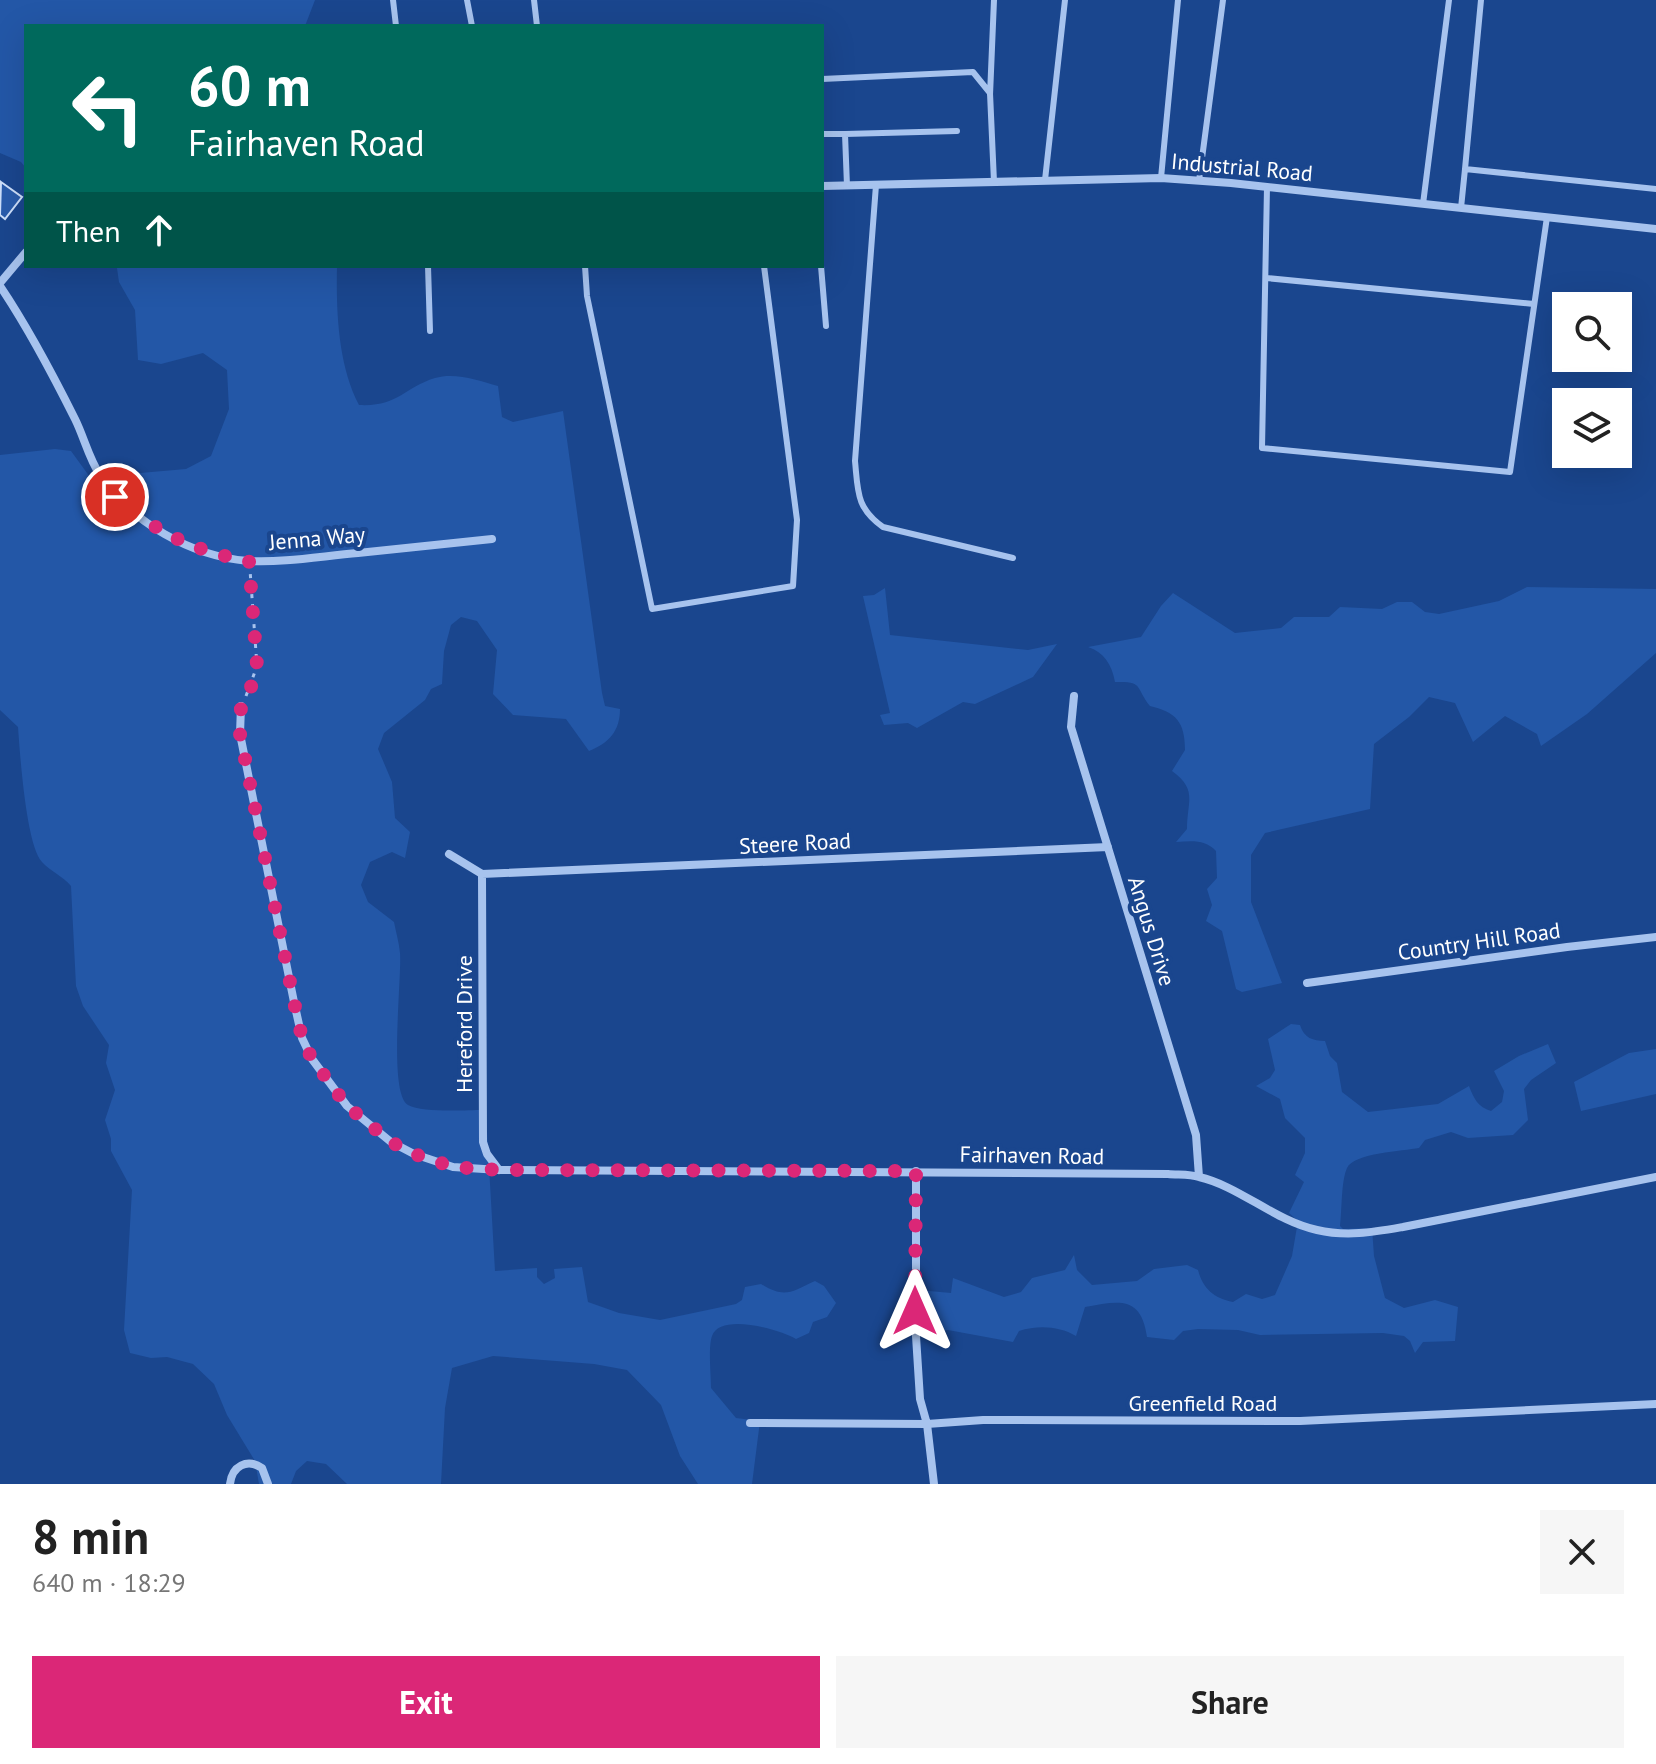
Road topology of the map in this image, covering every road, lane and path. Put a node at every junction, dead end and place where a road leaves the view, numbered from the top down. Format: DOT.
graph roads {
  1 [pos="393,0"];
  2 [pos="467,0"];
  3 [pos="534,0"];
  4 [pos="994,0"];
  5 [pos="1065,0"];
  6 [pos="1178,0"];
  7 [pos="1223,0"];
  8 [pos="1449,0"];
  9 [pos="1481,0"];
  10 [pos="396,24"];
  11 [pos="472,24"];
  12 [pos="537,24"];
  13 [pos="824,79"];
  14 [pos="990,95"];
  15 [pos="957,131"];
  16 [pos="824,134"];
  17 [pos="845,134"];
  18 [pos="1465,169"];
  19 [pos="1161,178"];
  20 [pos="1045,180"];
  21 [pos="1199,181"];
  22 [pos="994,182"];
  23 [pos="876,185"];
  24 [pos="824,186"];
  25 [pos="847,186"];
  26 [pos="1267,187"];
  27 [pos="1656,189"];
  28 [pos="1423,204"];
  29 [pos="1461,208"];
  30 [pos="1547,217"];
  31 [pos="1656,229"];
  32 [pos="24,255"];
  33 [pos="428,268"];
  34 [pos="585,268"];
  35 [pos="764,268"];
  36 [pos="821,268"];
  37 [pos="1266,278"];
  38 [pos="0,285"];
  39 [pos="1534,304"];
  40 [pos="826,326"];
  41 [pos="430,331"];
  42 [pos="492,539"];
  43 [pos="1013,558"];
  44 [pos="249,561"];
  45 [pos="1074,696"];
  46 [pos="241,706"];
  47 [pos="1108,847"];
  48 [pos="449,854"];
  49 [pos="482,874"];
  50 [pos="1656,937"];
  51 [pos="1307,983"];
  52 [pos="499,1170"];
  53 [pos="916,1171"];
  54 [pos="1199,1177"];
  55 [pos="1656,1177"];
  56 [pos="1656,1404"];
  57 [pos="750,1423"];
  58 [pos="927,1424"];
  59 [pos="230,1484"];
  60 [pos="268,1484"];
  61 [pos="934,1484"];
  1 -- 10 [label="lane"];
  2 -- 11 [label="lane"];
  3 -- 12 [label="lane"];
  4 -- 14 [label="lane"];
  5 -- 20 [label="lane"];
  6 -- 19 [label="lane"];
  7 -- 21 [label="lane"];
  8 -- 28 [label="lane"];
  9 -- 18 [label="lane"];
  13 -- 14 [label="lane"];
  14 -- 22 [label="lane"];
  15 -- 17 [label="lane"];
  16 -- 17 [label="lane"];
  17 -- 25 [label="lane"];
  18 -- 27 [label="lane"];
  18 -- 29 [label="lane"];
  19 -- 20 [label="street, Industrial Road"];
  19 -- 21 [label="street, Industrial Road"];
  20 -- 22 [label="street, Industrial Road"];
  21 -- 26 [label="street, Industrial Road"];
  22 -- 23 [label="street, Industrial Road"];
  23 -- 25 [label="street, Industrial Road"];
  23 -- 43 [label="lane"];
  24 -- 25 [label="street, Industrial Road"];
  26 -- 28 [label="street, Industrial Road"];
  26 -- 37 [label="lane"];
  28 -- 29 [label="street, Industrial Road"];
  29 -- 30 [label="street, Industrial Road"];
  30 -- 31 [label="street, Industrial Road"];
  30 -- 39 [label="lane"];
  32 -- 38 [label="street"];
  33 -- 41 [label="lane"];
  34 -- 35 [label="lane"];
  36 -- 40 [label="lane"];
  37 -- 39 [label="lane"];
  37 -- 39 [label="lane"];
  38 -- 44 [label="street, Jenna Way"];
  42 -- 44 [label="street, Jenna Way"];
  44 -- 46 [label="path"];
  45 -- 47 [label="street, Angus Drive"];
  46 -- 52 [label="street, Fairhaven Road"];
  47 -- 49 [label="street, Steere Road"];
  47 -- 54 [label="street, Angus Drive"];
  48 -- 49 [label="street"];
  49 -- 52 [label="street, Hereford Drive"];
  50 -- 51 [label="street, Country Hill Road"];
  52 -- 53 [label="street, Fairhaven Road"];
  53 -- 54 [label="street, Fairhaven Road"];
  53 -- 58 [label="street"];
  54 -- 55 [label="street, Fairhaven Road"];
  56 -- 58 [label="street, Greenfield Road"];
  57 -- 58 [label="street, Greenfield Road"];
  58 -- 61 [label="street"];
  59 -- 60 [label="street"];
}
